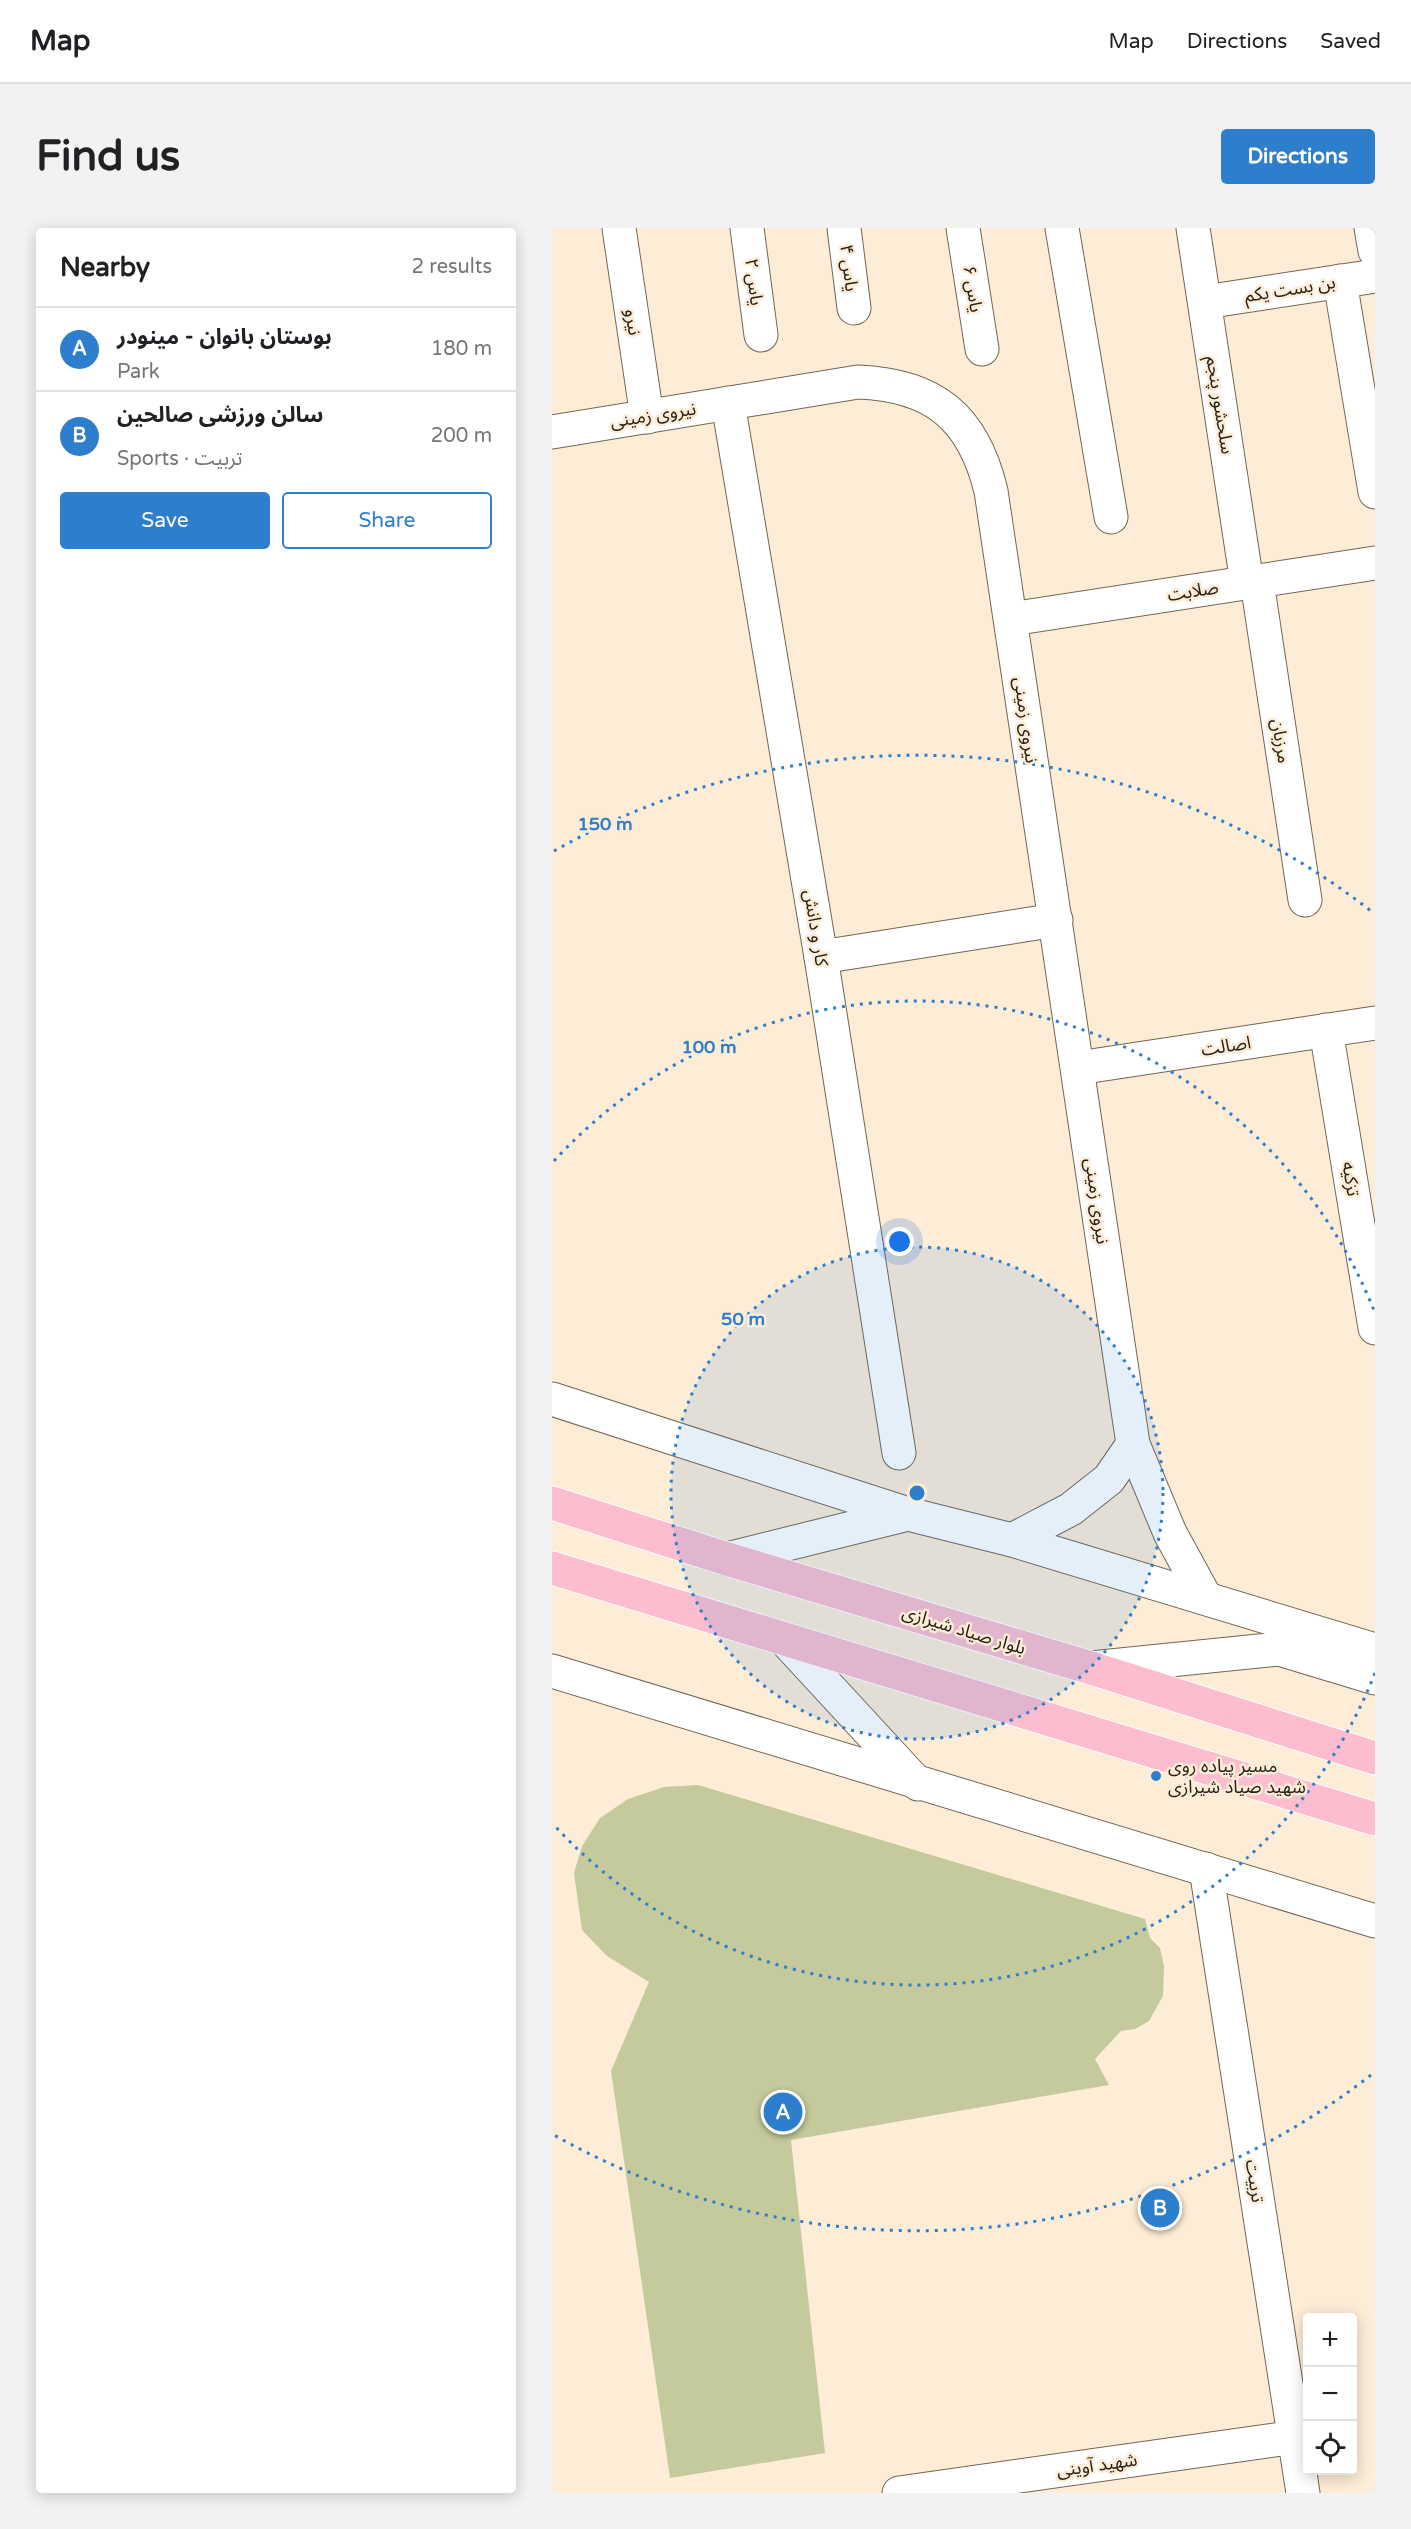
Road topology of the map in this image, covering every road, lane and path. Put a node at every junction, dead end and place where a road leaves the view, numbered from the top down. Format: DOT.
graph roads {
  1 [pos="619,228"];
  2 [pos="747,228"];
  3 [pos="844,228"];
  4 [pos="963,228"];
  5 [pos="1062,228"];
  6 [pos="1193,228"];
  7 [pos="1371,228"];
  8 [pos="1375,251"];
  9 [pos="1375,276"];
  10 [pos="1340,281"];
  11 [pos="1205,302"];
  12 [pos="854,308"];
  13 [pos="761,335"];
  14 [pos="982,350"];
  15 [pos="728,403"];
  16 [pos="647,417"];
  17 [pos="552,432"];
  18 [pos="1375,492"];
  19 [pos="1112,517"];
  20 [pos="1375,563"];
  21 [pos="1252,582"];
  22 [pos="1011,619"];
  23 [pos="1305,900"];
  24 [pos="1056,920"];
  25 [pos="820,957"];
  26 [pos="1375,1023"];
  27 [pos="1326,1030"];
  28 [pos="1078,1068"];
  29 [pos="1375,1328"];
  30 [pos="552,1399"];
  31 [pos="1133,1444"];
  32 [pos="898,1453"];
  33 [pos="552,1503"];
  34 [pos="908,1514"];
  35 [pos="1012,1540"];
  36 [pos="727,1559"];
  37 [pos="552,1568"];
  38 [pos="1205,1597"];
  39 [pos="785,1640"];
  40 [pos="1375,1650"];
  41 [pos="1091,1668"];
  42 [pos="552,1671"];
  43 [pos="1375,1678"];
  44 [pos="1375,1758"];
  45 [pos="918,1784"];
  46 [pos="1375,1820"];
  47 [pos="1206,1869"];
  48 [pos="1375,1921"];
  49 [pos="1296,2437"];
  50 [pos="901,2493"];
  51 [pos="1303,2493"];
  1 -- 16 [label="street, نیرو"];
  2 -- 13 [label="street, یاس ۲"];
  3 -- 12 [label="street, یاس ۴"];
  4 -- 14 [label="street, یاس ۶"];
  5 -- 19 [label="street"];
  6 -- 11 [label="street, سلحشور پنجم"];
  7 -- 8 [label="street"];
  9 -- 10 [label="street, بن بست یکم"];
  10 -- 11 [label="street, بن بست یکم"];
  10 -- 18 [label="street"];
  11 -- 21 [label="street, سلحشور پنجم"];
  15 -- 16 [label="street, نیروی زمینی"];
  15 -- 22 [label="street, نیروی زمینی"];
  15 -- 25 [label="street, کار و دانش"];
  16 -- 17 [label="street, نیروی زمینی"];
  20 -- 21 [label="street, صلابت"];
  21 -- 22 [label="street, صلابت"];
  21 -- 23 [label="street, مرزبان"];
  22 -- 24 [label="street, نیروی زمینی"];
  24 -- 25 [label="street"];
  24 -- 28 [label="street, نیروی زمینی"];
  25 -- 32 [label="street, کار و دانش"];
  26 -- 27 [label="street, اصالت"];
  27 -- 28 [label="street, اصالت"];
  27 -- 29 [label="street, تزکیه"];
  28 -- 31 [label="street, نیروی زمینی"];
  30 -- 34 [label="street"];
  31 -- 35 [label="street"];
  31 -- 38 [label="street, نیروی زمینی"];
  33 -- 36 [label="main road, بلوار صیاد شیرازی"];
  34 -- 35 [label="street"];
  34 -- 36 [label="street"];
  35 -- 38 [label="street"];
  36 -- 41 [label="main road, بلوار صیاد شیرازی"];
  37 -- 39 [label="main road"];
  38 -- 40 [label="street"];
  39 -- 45 [label="street"];
  39 -- 46 [label="main road"];
  41 -- 43 [label="street"];
  41 -- 44 [label="main road, بلوار صیاد شیرازی"];
  42 -- 45 [label="street"];
  45 -- 47 [label="street"];
  47 -- 48 [label="street"];
  47 -- 49 [label="street, تربیت"];
  49 -- 50 [label="street, شهید آوینی"];
  49 -- 51 [label="street, تربیت"];
}
